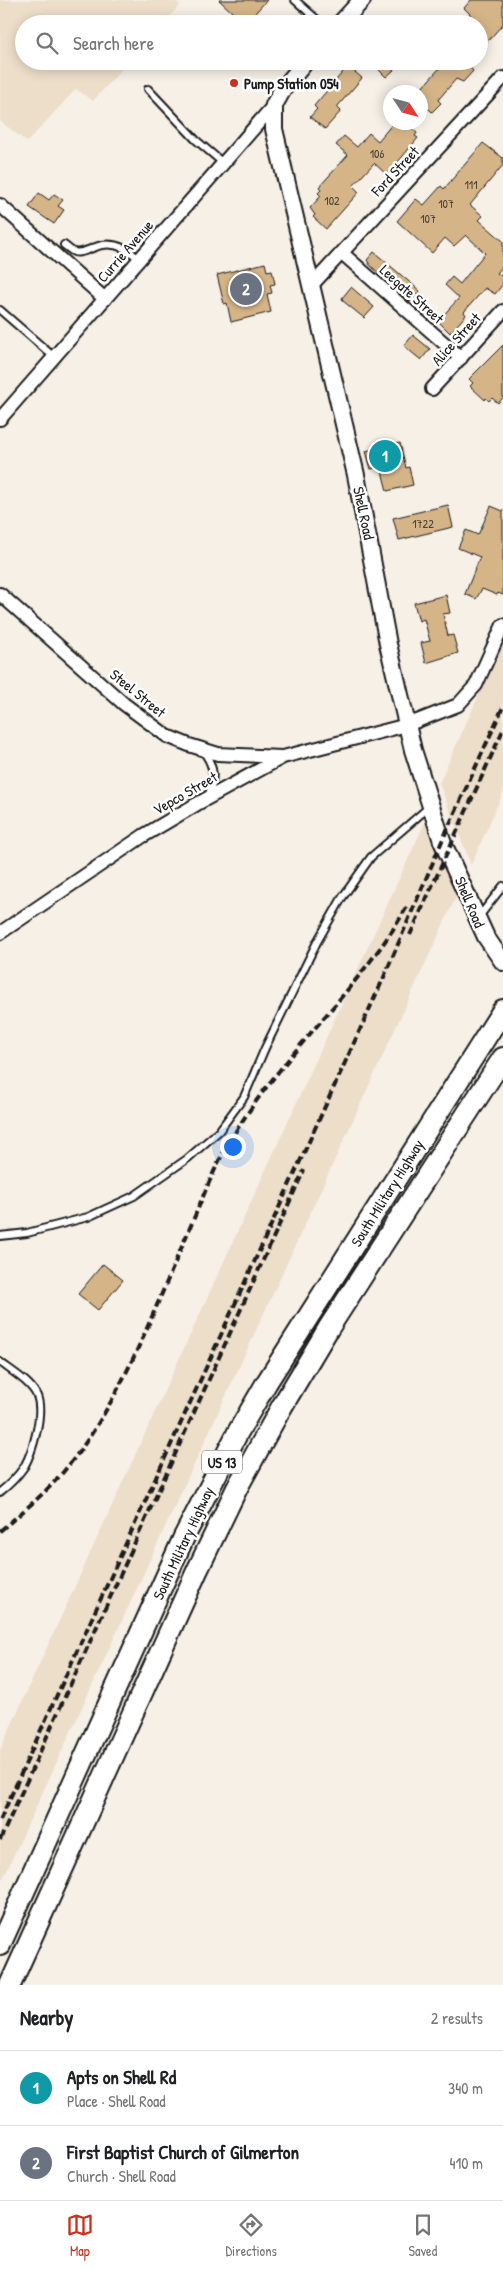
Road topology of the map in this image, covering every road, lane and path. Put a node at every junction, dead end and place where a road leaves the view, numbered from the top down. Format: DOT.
graph roads {
  1 [pos="295,0"];
  2 [pos="362,0"];
  3 [pos="312,15"];
  4 [pos="348,15"];
  5 [pos="298,70"];
  6 [pos="503,78"];
  7 [pos="148,89"];
  8 [pos="274,105"];
  9 [pos="223,163"];
  10 [pos="0,205"];
  11 [pos="64,245"];
  12 [pos="342,253"];
  13 [pos="139,259"];
  14 [pos="311,286"];
  15 [pos="105,299"];
  16 [pos="0,310"];
  17 [pos="503,311"];
  18 [pos="54,357"];
  19 [pos="461,358"];
  20 [pos="432,389"];
  21 [pos="0,419"];
  22 [pos="0,594"];
  23 [pos="503,625"];
  24 [pos="407,724"];
  25 [pos="202,750"];
  26 [pos="283,757"];
  27 [pos="207,798"];
  28 [pos="431,804"];
  29 [pos="503,886"];
  30 [pos="478,919"];
  31 [pos="0,933"];
  32 [pos="503,962"];
  33 [pos="503,1010"];
  34 [pos="503,1058"];
  35 [pos="0,1236"];
  36 [pos="0,1362"];
  37 [pos="0,1492"];
  38 [pos="0,1945"];
  39 [pos="10,1985"];
  1 -- 3 [label="lane"];
  2 -- 4 [label="street"];
  5 -- 8 [label="street"];
  6 -- 12 [label="street, Ford Street"];
  7 -- 9 [label="lane"];
  8 -- 9 [label="street, Currie Avenue"];
  8 -- 14 [label="street, Shell Road"];
  9 -- 13 [label="street, Currie Avenue"];
  10 -- 15 [label="street"];
  11 -- 13 [label="lane"];
  12 -- 14 [label="street, Ford Street"];
  12 -- 19 [label="street, Leegate Street"];
  13 -- 15 [label="street, Currie Avenue"];
  14 -- 24 [label="street, Shell Road"];
  15 -- 18 [label="street, Currie Avenue"];
  16 -- 18 [label="lane"];
  17 -- 19 [label="street, Alice Street"];
  18 -- 21 [label="street, Currie Avenue"];
  19 -- 20 [label="street, Alice Street"];
  22 -- 25 [label="street, Steel Street"];
  23 -- 24 [label="street, Vepco Street"];
  24 -- 26 [label="street, Vepco Street"];
  24 -- 28 [label="street, Shell Road"];
  25 -- 26 [label="street, Steel Street"];
  25 -- 27 [label="lane"];
  26 -- 27 [label="street, Vepco Street"];
  27 -- 31 [label="street, Vepco Street"];
  28 -- 30 [label="street, Shell Road"];
  28 -- 35 [label="lane"];
  29 -- 30 [label="lane"];
  30 -- 32 [label="street, Shell Road"];
  33 -- 38 [label="main road, South Military Highway / US 13"];
  34 -- 39 [label="main road, South Military Highway / US 13"];
  36 -- 37 [label="lane"];
}
